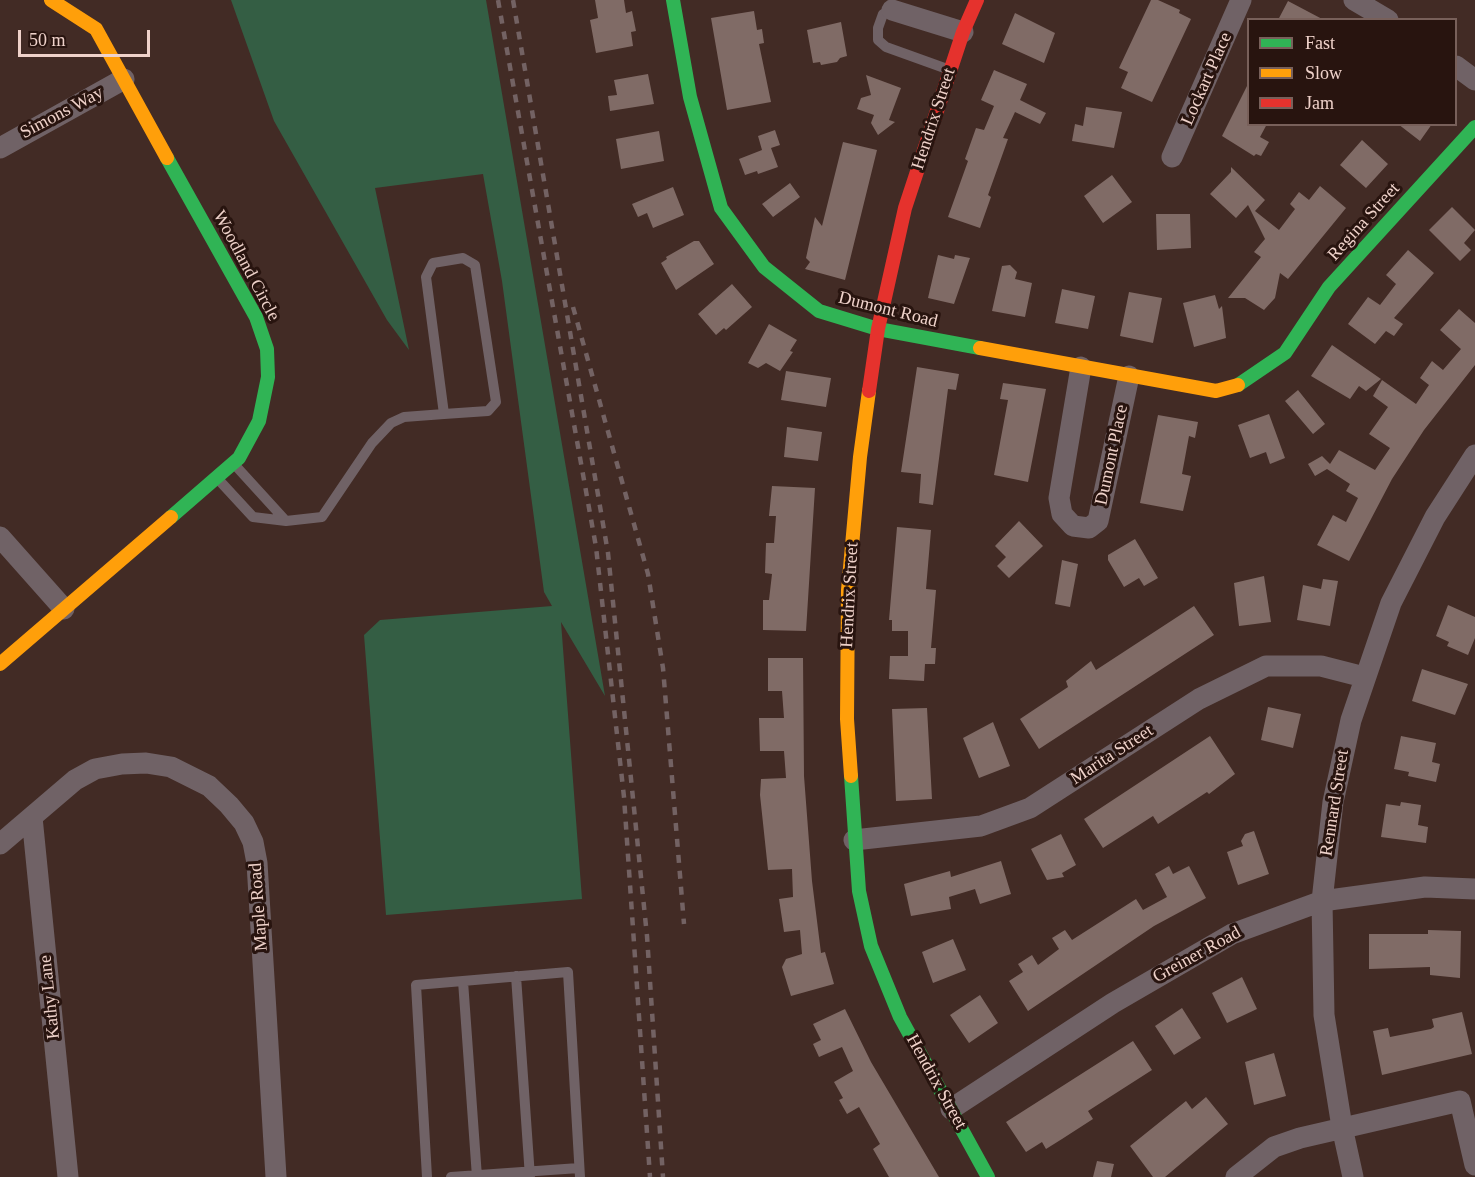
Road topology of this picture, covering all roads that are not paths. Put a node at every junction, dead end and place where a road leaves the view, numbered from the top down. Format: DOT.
graph roads {
  1 [pos="51,0"];
  2 [pos="673,0"];
  3 [pos="977,0"];
  4 [pos="1241,0"];
  5 [pos="1354,0"];
  6 [pos="892,9"];
  7 [pos="1385,18"];
  8 [pos="963,32"];
  9 [pos="1457,67"];
  10 [pos="950,70"];
  11 [pos="124,79"];
  12 [pos="1475,80"];
  13 [pos="1475,127"];
  14 [pos="0,148"];
  15 [pos="1172,157"];
  16 [pos="878,329"];
  17 [pos="1288,348"];
  18 [pos="1081,367"];
  19 [pos="1128,376"];
  20 [pos="444,414"];
  21 [pos="1475,455"];
  22 [pos="234,463"];
  23 [pos="217,478"];
  24 [pos="286,521"];
  25 [pos="0,537"];
  26 [pos="64,609"];
  27 [pos="0,664"];
  28 [pos="1364,677"];
  29 [pos="32,817"];
  30 [pos="854,840"];
  31 [pos="0,844"];
  32 [pos="1475,889"];
  33 [pos="1322,901"];
  34 [pos="516,976"];
  35 [pos="463,981"];
  36 [pos="951,1109"];
  37 [pos="1342,1127"];
  38 [pos="1475,1165"];
  39 [pos="579,1172"];
  40 [pos="530,1174"];
  41 [pos="1475,1175"];
  42 [pos="477,1176"];
  43 [pos="68,1177"];
  44 [pos="276,1177"];
  45 [pos="427,1177"];
  46 [pos="451,1177"];
  47 [pos="988,1177"];
  48 [pos="1236,1177"];
  49 [pos="1353,1177"];
  50 [pos="1466,1177"];
  1 -- 11 [label="street, Woodland Circle"];
  2 -- 16 [label="street, Dumont Road"];
  3 -- 8 [label="street, Hendrix Street"];
  4 -- 15 [label="street, Lockart Place"];
  5 -- 7 [label="street"];
  6 -- 8 [label="street"];
  6 -- 10 [label="lane"];
  8 -- 10 [label="street, Hendrix Street"];
  9 -- 12 [label="street"];
  10 -- 16 [label="street, Hendrix Street"];
  11 -- 14 [label="street, Simons Way"];
  11 -- 22 [label="street, Woodland Circle"];
  13 -- 17 [label="street, Regina Street"];
  16 -- 18 [label="street, Dumont Road"];
  16 -- 30 [label="street, Hendrix Street"];
  17 -- 19 [label="street, Dumont Road"];
  18 -- 19 [label="street, Dumont Road"];
  18 -- 19 [label="street, Dumont Place"];
  20 -- 20 [label="lane"];
  20 -- 24 [label="lane"];
  21 -- 28 [label="street, Rennard Street"];
  22 -- 23 [label="street, Woodland Circle"];
  22 -- 24 [label="lane"];
  23 -- 24 [label="lane"];
  23 -- 26 [label="street, Woodland Circle"];
  25 -- 26 [label="street"];
  26 -- 27 [label="street, Woodland Circle"];
  28 -- 30 [label="street, Marita Street"];
  28 -- 33 [label="street, Rennard Street"];
  29 -- 31 [label="street, Maple Road"];
  29 -- 43 [label="street, Kathy Lane"];
  29 -- 44 [label="street, Maple Road"];
  30 -- 36 [label="street, Hendrix Street"];
  32 -- 33 [label="street, Greiner Road"];
  33 -- 36 [label="street, Greiner Road"];
  33 -- 37 [label="street, Rennard Street"];
  34 -- 35 [label="lane"];
  34 -- 39 [label="lane"];
  34 -- 40 [label="lane"];
  35 -- 42 [label="lane"];
  35 -- 45 [label="lane"];
  36 -- 47 [label="street, Hendrix Street"];
  37 -- 38 [label="street"];
  37 -- 48 [label="street"];
  37 -- 49 [label="street, Rennard Street"];
  39 -- 40 [label="lane"];
  40 -- 42 [label="lane"];
  41 -- 50 [label="street"];
  42 -- 46 [label="lane"];
}
